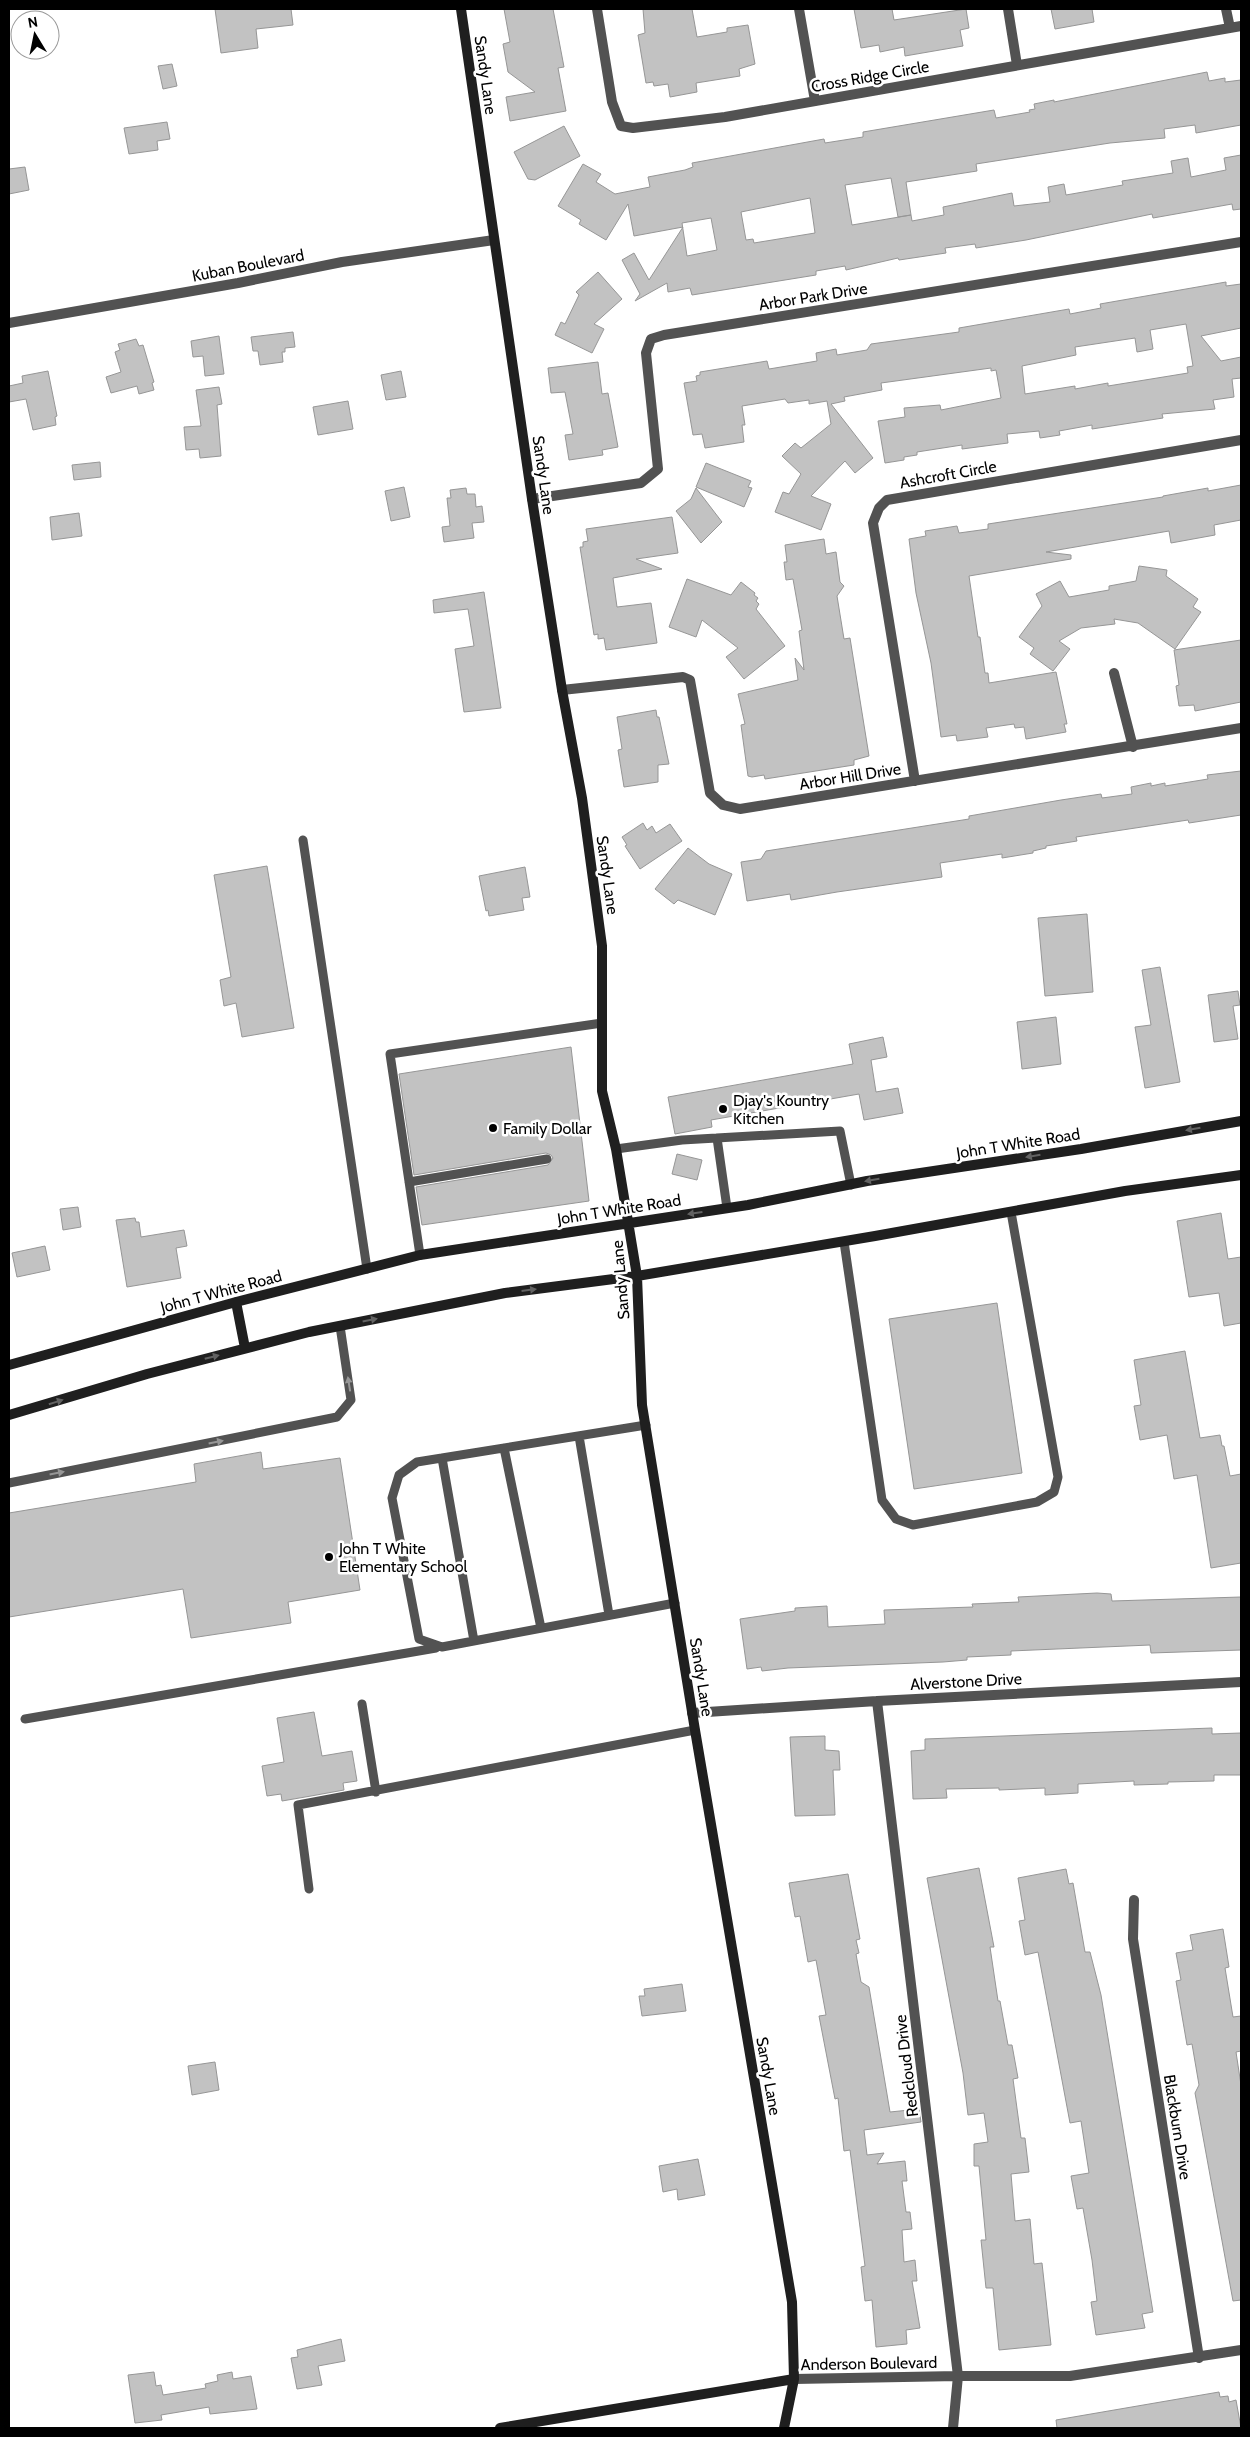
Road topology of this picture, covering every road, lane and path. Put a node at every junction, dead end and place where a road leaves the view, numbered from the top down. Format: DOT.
graph roads {
  1 [pos="461,9"];
  2 [pos="597,9"];
  3 [pos="799,9"];
  4 [pos="1008,9"];
  5 [pos="1226,9"];
  6 [pos="1241,26"];
  7 [pos="1230,28"];
  8 [pos="1017,65"];
  9 [pos="815,101"];
  10 [pos="494,240"];
  11 [pos="1241,242"];
  12 [pos="9,323"];
  13 [pos="1241,440"];
  14 [pos="532,499"];
  15 [pos="1114,672"];
  16 [pos="562,690"];
  17 [pos="1241,728"];
  18 [pos="1133,747"];
  19 [pos="915,781"];
  20 [pos="303,840"];
  21 [pos="602,1023"];
  22 [pos="1241,1121"];
  23 [pos="717,1138"];
  24 [pos="616,1149"];
  25 [pos="547,1159"];
  26 [pos="1241,1175"];
  27 [pos="409,1182"];
  28 [pos="851,1185"];
  29 [pos="727,1208"];
  30 [pos="1011,1212"];
  31 [pos="629,1223"];
  32 [pos="844,1242"];
  33 [pos="420,1255"];
  34 [pos="367,1268"];
  35 [pos="637,1276"];
  36 [pos="236,1302"];
  37 [pos="340,1326"];
  38 [pos="245,1348"];
  39 [pos="9,1365"];
  40 [pos="9,1415"];
  41 [pos="646,1425"];
  42 [pos="579,1436"];
  43 [pos="504,1448"];
  44 [pos="442,1458"];
  45 [pos="9,1483"];
  46 [pos="675,1603"];
  47 [pos="609,1615"];
  48 [pos="541,1628"];
  49 [pos="474,1640"];
  50 [pos="442,1647"];
  51 [pos="1241,1682"];
  52 [pos="877,1701"];
  53 [pos="362,1704"];
  54 [pos="692,1713"];
  55 [pos="25,1719"];
  56 [pos="695,1730"];
  57 [pos="376,1792"];
  58 [pos="309,1889"];
  59 [pos="1134,1900"];
  60 [pos="1241,2350"];
  61 [pos="1199,2358"];
  62 [pos="958,2376"];
  63 [pos="794,2379"];
  64 [pos="500,2428"];
  65 [pos="784,2428"];
  66 [pos="953,2428"];
  1 -- 10 [label="street, Sandy Lane"];
  2 -- 9 [label="street, Cross Ridge Circle"];
  3 -- 9 [label="street"];
  4 -- 8 [label="street"];
  5 -- 7 [label="street"];
  6 -- 7 [label="street, Cross Ridge Circle"];
  7 -- 8 [label="street, Cross Ridge Circle"];
  8 -- 9 [label="street, Cross Ridge Circle"];
  10 -- 12 [label="street, Kuban Boulevard"];
  10 -- 14 [label="street, Sandy Lane"];
  11 -- 14 [label="street, Arbor Park Drive"];
  13 -- 19 [label="street, Ashcroft Circle"];
  14 -- 16 [label="street, Sandy Lane"];
  15 -- 18 [label="street"];
  16 -- 19 [label="street, Arbor Hill Drive"];
  16 -- 21 [label="street, Sandy Lane"];
  17 -- 18 [label="street, Arbor Hill Drive"];
  18 -- 19 [label="street, Arbor Hill Drive"];
  20 -- 34 [label="lane"];
  21 -- 24 [label="street, Sandy Lane"];
  21 -- 27 [label="lane"];
  22 -- 28 [label="street, John T White Road, one-way"];
  23 -- 24 [label="lane"];
  23 -- 28 [label="lane"];
  23 -- 29 [label="lane"];
  24 -- 31 [label="street, Sandy Lane"];
  25 -- 27 [label="lane"];
  26 -- 30 [label="street"];
  27 -- 33 [label="lane"];
  28 -- 29 [label="street, John T White Road"];
  29 -- 31 [label="street, John T White Road, one-way"];
  30 -- 32 [label="street"];
  30 -- 32 [label="lane"];
  31 -- 33 [label="street, John T White Road"];
  31 -- 35 [label="street, Sandy Lane"];
  32 -- 35 [label="street"];
  33 -- 34 [label="street, John T White Road"];
  34 -- 36 [label="street, John T White Road"];
  37 -- 35 [label="street, one-way"];
  35 -- 41 [label="street, Sandy Lane"];
  36 -- 38 [label="street"];
  36 -- 39 [label="street, John T White Road"];
  37 -- 38 [label="street"];
  45 -- 37 [label="lane, one-way"];
  40 -- 38 [label="street, one-way"];
  41 -- 42 [label="lane"];
  41 -- 46 [label="street, Sandy Lane"];
  42 -- 43 [label="lane"];
  42 -- 47 [label="lane"];
  43 -- 44 [label="lane"];
  43 -- 48 [label="lane"];
  44 -- 49 [label="lane"];
  44 -- 50 [label="lane"];
  46 -- 47 [label="lane"];
  46 -- 54 [label="street, Sandy Lane"];
  47 -- 48 [label="lane"];
  48 -- 49 [label="lane"];
  49 -- 50 [label="lane"];
  50 -- 55 [label="lane"];
  51 -- 52 [label="street, Alverstone Drive"];
  52 -- 54 [label="street, Alverstone Drive"];
  52 -- 62 [label="street, Redcloud Drive"];
  53 -- 57 [label="lane"];
  54 -- 56 [label="street, Sandy Lane"];
  56 -- 57 [label="lane"];
  56 -- 63 [label="street, Sandy Lane"];
  57 -- 58 [label="lane"];
  59 -- 61 [label="street, Blackburn Drive"];
  60 -- 61 [label="street, Anderson Boulevard"];
  61 -- 62 [label="street, Anderson Boulevard"];
  62 -- 63 [label="street, Anderson Boulevard"];
  62 -- 66 [label="street, Redcloud Drive"];
  63 -- 64 [label="street, Anderson Boulevard"];
  63 -- 65 [label="street, Sandy Lane"];
}
